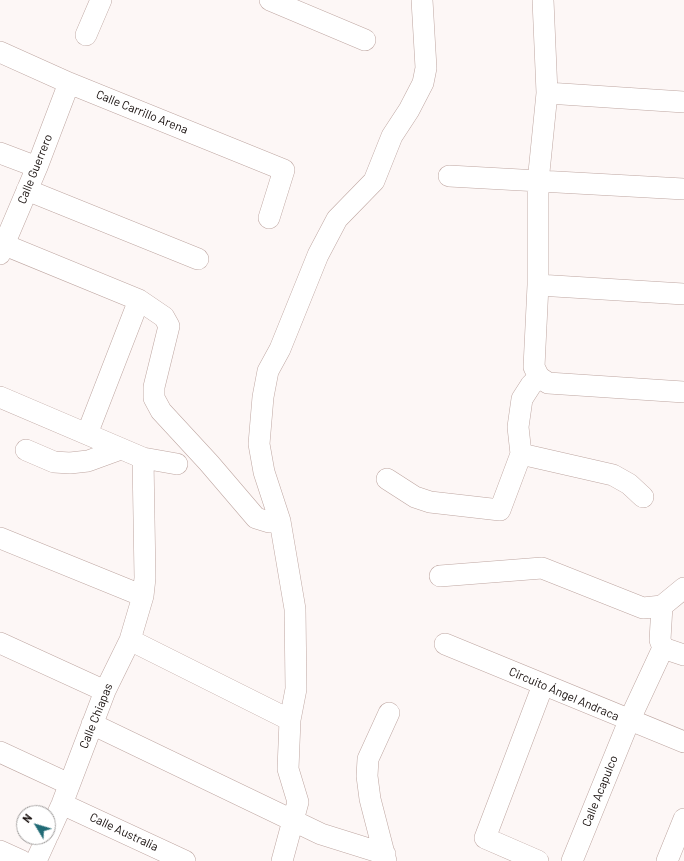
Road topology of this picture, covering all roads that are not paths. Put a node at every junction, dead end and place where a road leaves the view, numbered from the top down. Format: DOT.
graph roads {
  1 [pos="101,0"];
  2 [pos="270,0"];
  3 [pos="422,0"];
  4 [pos="543,0"];
  5 [pos="86,35"];
  6 [pos="365,40"];
  7 [pos="0,52"];
  8 [pos="69,83"];
  9 [pos="547,93"];
  10 [pos="684,102"];
  11 [pos="0,153"];
  12 [pos="38,167"];
  13 [pos="449,176"];
  14 [pos="538,182"];
  15 [pos="684,189"];
  16 [pos="27,190"];
  17 [pos="269,218"];
  18 [pos="1,247"];
  19 [pos="198,259"];
  20 [pos="538,285"];
  21 [pos="684,294"];
  22 [pos="139,300"];
  23 [pos="539,377"];
  24 [pos="684,392"];
  25 [pos="0,397"];
  26 [pos="87,434"];
  27 [pos="121,449"];
  28 [pos="26,450"];
  29 [pos="521,454"];
  30 [pos="143,458"];
  31 [pos="177,464"];
  32 [pos="387,479"];
  33 [pos="643,497"];
  34 [pos="280,521"];
  35 [pos="0,538"];
  36 [pos="440,576"];
  37 [pos="684,588"];
  38 [pos="143,596"];
  39 [pos="662,606"];
  40 [pos="130,640"];
  41 [pos="0,643"];
  42 [pos="445,644"];
  43 [pos="663,648"];
  44 [pos="684,655"];
  45 [pos="543,685"];
  46 [pos="105,691"];
  47 [pos="389,713"];
  48 [pos="290,720"];
  49 [pos="629,721"];
  50 [pos="92,724"];
  51 [pos="684,742"];
  52 [pos="0,752"];
  53 [pos="69,784"];
  54 [pos="62,804"];
  55 [pos="56,818"];
  56 [pos="684,819"];
  57 [pos="295,820"];
  58 [pos="44,845"];
  59 [pos="0,851"];
  60 [pos="385,857"];
  61 [pos="22,861"];
  62 [pos="36,861"];
  63 [pos="185,861"];
  64 [pos="282,861"];
  65 [pos="538,861"];
  66 [pos="572,861"];
  67 [pos="667,861"];
  1 -- 5 [label="street"];
  2 -- 6 [label="street"];
  3 -- 34 [label="street"];
  4 -- 9 [label="street"];
  7 -- 8 [label="street, Calle Carrillo Arena"];
  8 -- 12 [label="street, Calle Guerrero"];
  8 -- 17 [label="street, Calle Carrillo Arena"];
  9 -- 10 [label="street"];
  9 -- 14 [label="street"];
  11 -- 12 [label="street"];
  12 -- 16 [label="street, Calle Guerrero"];
  13 -- 14 [label="street"];
  14 -- 15 [label="street"];
  14 -- 20 [label="street"];
  16 -- 18 [label="street, Calle Guerrero"];
  16 -- 19 [label="street"];
  18 -- 22 [label="street"];
  20 -- 21 [label="street"];
  20 -- 23 [label="street"];
  22 -- 26 [label="street"];
  22 -- 34 [label="street"];
  23 -- 24 [label="street"];
  23 -- 29 [label="street"];
  25 -- 26 [label="street"];
  26 -- 27 [label="street"];
  27 -- 28 [label="street"];
  27 -- 30 [label="street"];
  29 -- 32 [label="street"];
  29 -- 33 [label="street"];
  30 -- 31 [label="street"];
  30 -- 38 [label="street, Calle Chiapas"];
  34 -- 48 [label="street"];
  35 -- 38 [label="street"];
  36 -- 39 [label="street"];
  37 -- 39 [label="street"];
  38 -- 40 [label="street, Calle Chiapas"];
  39 -- 43 [label="street"];
  40 -- 46 [label="street, Calle Chiapas"];
  40 -- 48 [label="street"];
  41 -- 46 [label="street"];
  42 -- 45 [label="street, Circuito Ángel Andraca"];
  43 -- 44 [label="street"];
  43 -- 49 [label="street, Calle Acapulco"];
  45 -- 49 [label="street, Circuito Ángel Andraca"];
  45 -- 65 [label="street"];
  46 -- 50 [label="street, Calle Chiapas"];
  47 -- 60 [label="street"];
  48 -- 57 [label="street"];
  49 -- 51 [label="street, Circuito Ángel Andraca"];
  49 -- 66 [label="street, Calle Acapulco"];
  50 -- 53 [label="street, Calle Chiapas"];
  50 -- 57 [label="street"];
  52 -- 53 [label="street"];
  53 -- 54 [label="street, Calle Chiapas"];
  54 -- 55 [label="street, Calle Chiapas"];
  54 -- 63 [label="street, Calle Australia"];
  56 -- 67 [label="street"];
  57 -- 60 [label="street"];
  57 -- 64 [label="street"];
  58 -- 62 [label="street, Calle Chiapas"];
  59 -- 61 [label="street"];
}
